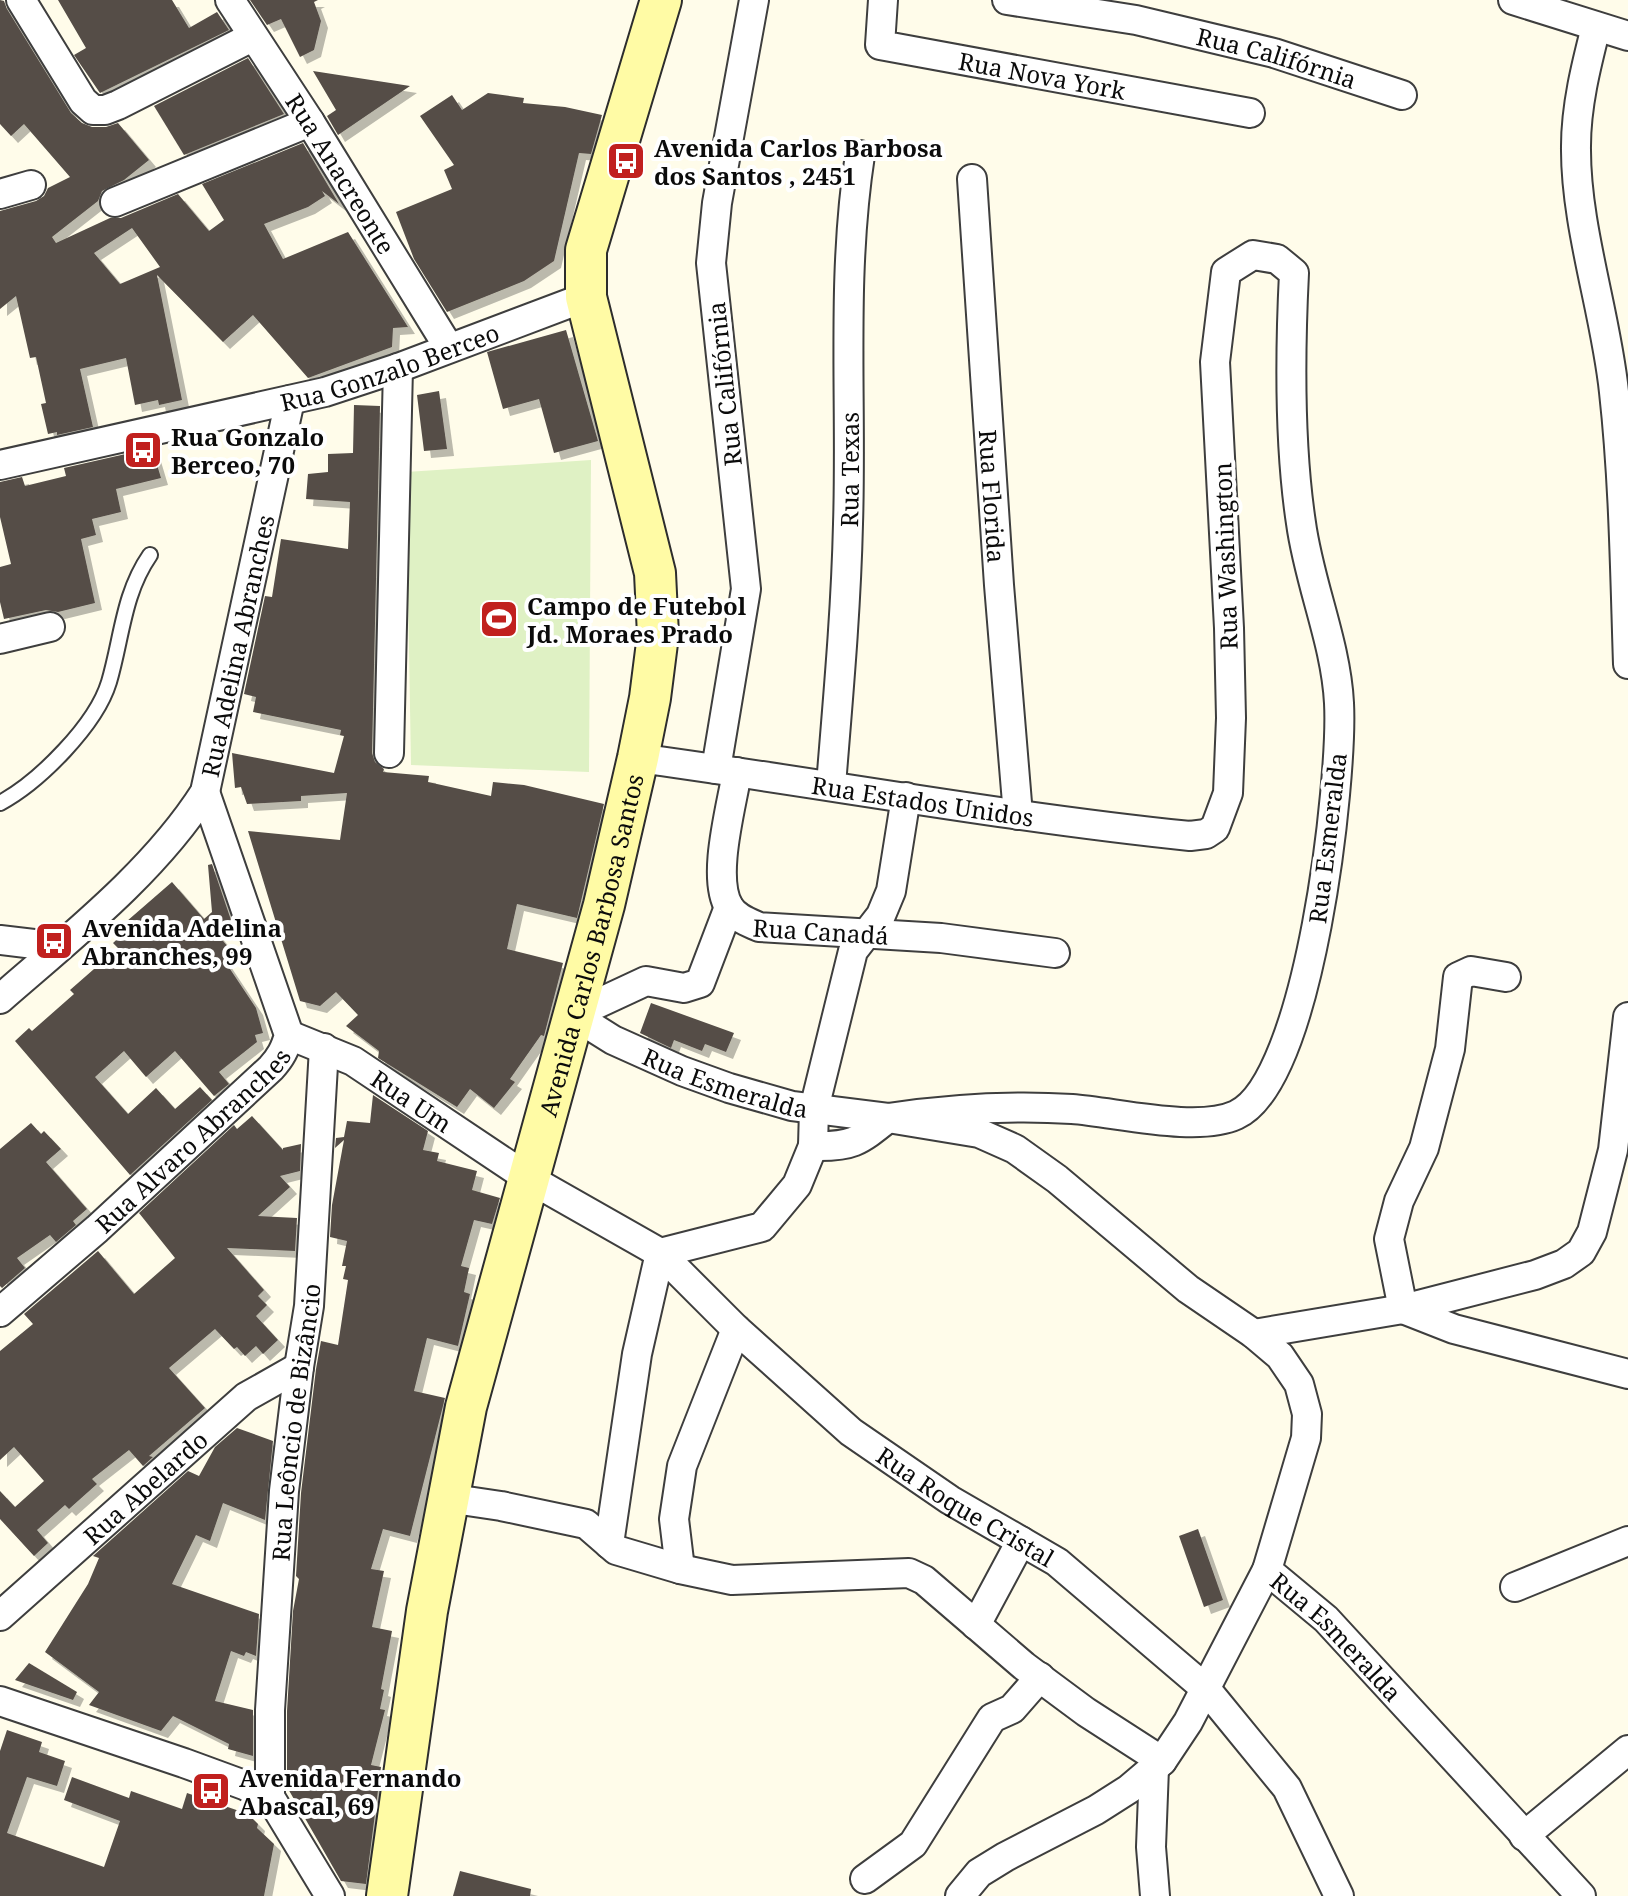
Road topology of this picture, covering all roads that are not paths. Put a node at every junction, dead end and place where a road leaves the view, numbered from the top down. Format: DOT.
graph roads {
  1 [pos="21,0"];
  2 [pos="230,0"];
  3 [pos="661,0"];
  4 [pos="754,0"];
  5 [pos="883,0"];
  6 [pos="1007,0"];
  7 [pos="1513,0"];
  8 [pos="1596,27"];
  9 [pos="1628,36"];
  10 [pos="252,37"];
  11 [pos="1402,95"];
  12 [pos="1250,113"];
  13 [pos="310,122"];
  14 [pos="860,155"];
  15 [pos="972,179"];
  16 [pos="31,185"];
  17 [pos="0,194"];
  18 [pos="115,202"];
  19 [pos="1226,272"];
  20 [pos="586,297"];
  21 [pos="449,348"];
  22 [pos="398,368"];
  23 [pos="290,400"];
  24 [pos="0,465"];
  25 [pos="150,555"];
  26 [pos="50,627"];
  27 [pos="0,639"];
  28 [pos="1628,664"];
  29 [pos="389,753"];
  30 [pos="638,758"];
  31 [pos="727,770"];
  32 [pos="831,785"];
  33 [pos="205,792"];
  34 [pos="906,797"];
  35 [pos="0,803"];
  36 [pos="1018,815"];
  37 [pos="1206,834"];
  38 [pos="729,907"];
  39 [pos="864,934"];
  40 [pos="0,940"];
  41 [pos="59,947"];
  42 [pos="1055,953"];
  43 [pos="1506,977"];
  44 [pos="0,999"];
  45 [pos="573,1015"];
  46 [pos="1628,1017"];
  47 [pos="289,1035"];
  48 [pos="324,1048"];
  49 [pos="814,1109"];
  50 [pos="888,1118"];
  51 [pos="813,1146"];
  52 [pos="1621,1154"];
  53 [pos="528,1178"];
  54 [pos="660,1253"];
  55 [pos="1403,1309"];
  56 [pos="0,1312"];
  57 [pos="736,1329"];
  58 [pos="1254,1334"];
  59 [pos="299,1367"];
  60 [pos="1628,1374"];
  61 [pos="447,1498"];
  62 [pos="1021,1541"];
  63 [pos="1628,1541"];
  64 [pos="609,1544"];
  65 [pos="680,1569"];
  66 [pos="1267,1570"];
  67 [pos="1515,1587"];
  68 [pos="0,1616"];
  69 [pos="976,1625"];
  70 [pos="1040,1677"];
  71 [pos="1206,1689"];
  72 [pos="0,1701"];
  73 [pos="1628,1750"];
  74 [pos="1158,1764"];
  75 [pos="270,1797"];
  76 [pos="1524,1836"];
  77 [pos="865,1879"];
  78 [pos="330,1896"];
  79 [pos="387,1896"];
  80 [pos="960,1896"];
  81 [pos="1155,1896"];
  82 [pos="1339,1896"];
  83 [pos="1581,1896"];
  1 -- 10 [label="street"];
  2 -- 10 [label="street, Rua Anacreonte"];
  3 -- 20 [label="main road, Avenida Carlos Barbosa Santos"];
  4 -- 31 [label="street, Rua Califórnia"];
  5 -- 12 [label="street, Rua Nova York"];
  6 -- 11 [label="street, Rua Califórnia"];
  7 -- 8 [label="street"];
  8 -- 9 [label="street"];
  8 -- 28 [label="street"];
  10 -- 13 [label="street, Rua Anacreonte"];
  13 -- 18 [label="street"];
  13 -- 21 [label="street, Rua Anacreonte"];
  14 -- 32 [label="street, Rua Texas"];
  15 -- 36 [label="street, Rua Florida"];
  16 -- 17 [label="street"];
  19 -- 37 [label="street, Rua Washington"];
  19 -- 50 [label="street, Rua Esmeralda"];
  20 -- 21 [label="street, Rua Gonzalo Berceo"];
  20 -- 30 [label="main road, Avenida Carlos Barbosa Santos"];
  21 -- 22 [label="street, Rua Gonzalo Berceo"];
  22 -- 23 [label="street, Rua Gonzalo Berceo"];
  22 -- 29 [label="street"];
  23 -- 24 [label="street, Rua Gonzalo Berceo"];
  23 -- 33 [label="street, Rua Adelina Abranches"];
  25 -- 35 [label="lane"];
  26 -- 27 [label="street"];
  30 -- 31 [label="street, Rua Estados Unidos"];
  30 -- 45 [label="main road, Avenida Carlos Barbosa Santos"];
  31 -- 32 [label="street, Rua Estados Unidos"];
  31 -- 38 [label="street, Rua Canadá"];
  32 -- 34 [label="street, Rua Estados Unidos"];
  33 -- 41 [label="street, Rua Adelina Abranches"];
  33 -- 47 [label="street, Rua Alvaro Abranches"];
  34 -- 36 [label="street, Rua Estados Unidos"];
  34 -- 39 [label="street"];
  36 -- 37 [label="street, Rua Estados Unidos"];
  38 -- 39 [label="street, Rua Canadá"];
  38 -- 45 [label="street"];
  39 -- 42 [label="street, Rua Canadá"];
  39 -- 49 [label="street"];
  40 -- 41 [label="street"];
  41 -- 44 [label="street, Rua Adelina Abranches"];
  43 -- 55 [label="street"];
  45 -- 49 [label="street, Rua Esmeralda"];
  45 -- 53 [label="main road, Avenida Carlos Barbosa Santos"];
  46 -- 52 [label="street"];
  47 -- 48 [label="street, Rua Um"];
  47 -- 56 [label="street, Rua Alvaro Abranches"];
  48 -- 53 [label="street, Rua Um"];
  48 -- 59 [label="street, Rua Leôncio de Bizâncio"];
  49 -- 50 [label="street, Rua Esmeralda"];
  49 -- 51 [label="street"];
  50 -- 51 [label="street"];
  50 -- 58 [label="street, Rua Esmeralda"];
  51 -- 54 [label="street"];
  52 -- 55 [label="street"];
  53 -- 54 [label="street, Rua Roque Cristal"];
  53 -- 61 [label="main road, Avenida Carlos Barbosa Santos"];
  54 -- 57 [label="street, Rua Roque Cristal"];
  54 -- 64 [label="street"];
  55 -- 58 [label="street"];
  55 -- 60 [label="street"];
  57 -- 62 [label="street, Rua Roque Cristal"];
  57 -- 65 [label="street"];
  58 -- 66 [label="street, Rua Esmeralda"];
  59 -- 68 [label="street, Rua Abelardo"];
  59 -- 75 [label="street, Rua Leôncio de Bizâncio"];
  61 -- 64 [label="street"];
  61 -- 79 [label="main road, Avenida Carlos Barbosa Santos"];
  62 -- 69 [label="street"];
  62 -- 71 [label="street, Rua Roque Cristal"];
  63 -- 67 [label="street"];
  64 -- 65 [label="street"];
  65 -- 69 [label="street"];
  66 -- 71 [label="street"];
  66 -- 76 [label="street, Rua Esmeralda"];
  69 -- 70 [label="street"];
  70 -- 74 [label="street"];
  70 -- 77 [label="street"];
  71 -- 74 [label="street"];
  71 -- 82 [label="street, Rua Roque Cristal"];
  72 -- 75 [label="street"];
  73 -- 76 [label="street"];
  74 -- 80 [label="street"];
  74 -- 81 [label="street"];
  75 -- 78 [label="street"];
  76 -- 83 [label="street, Rua Esmeralda"];
}
